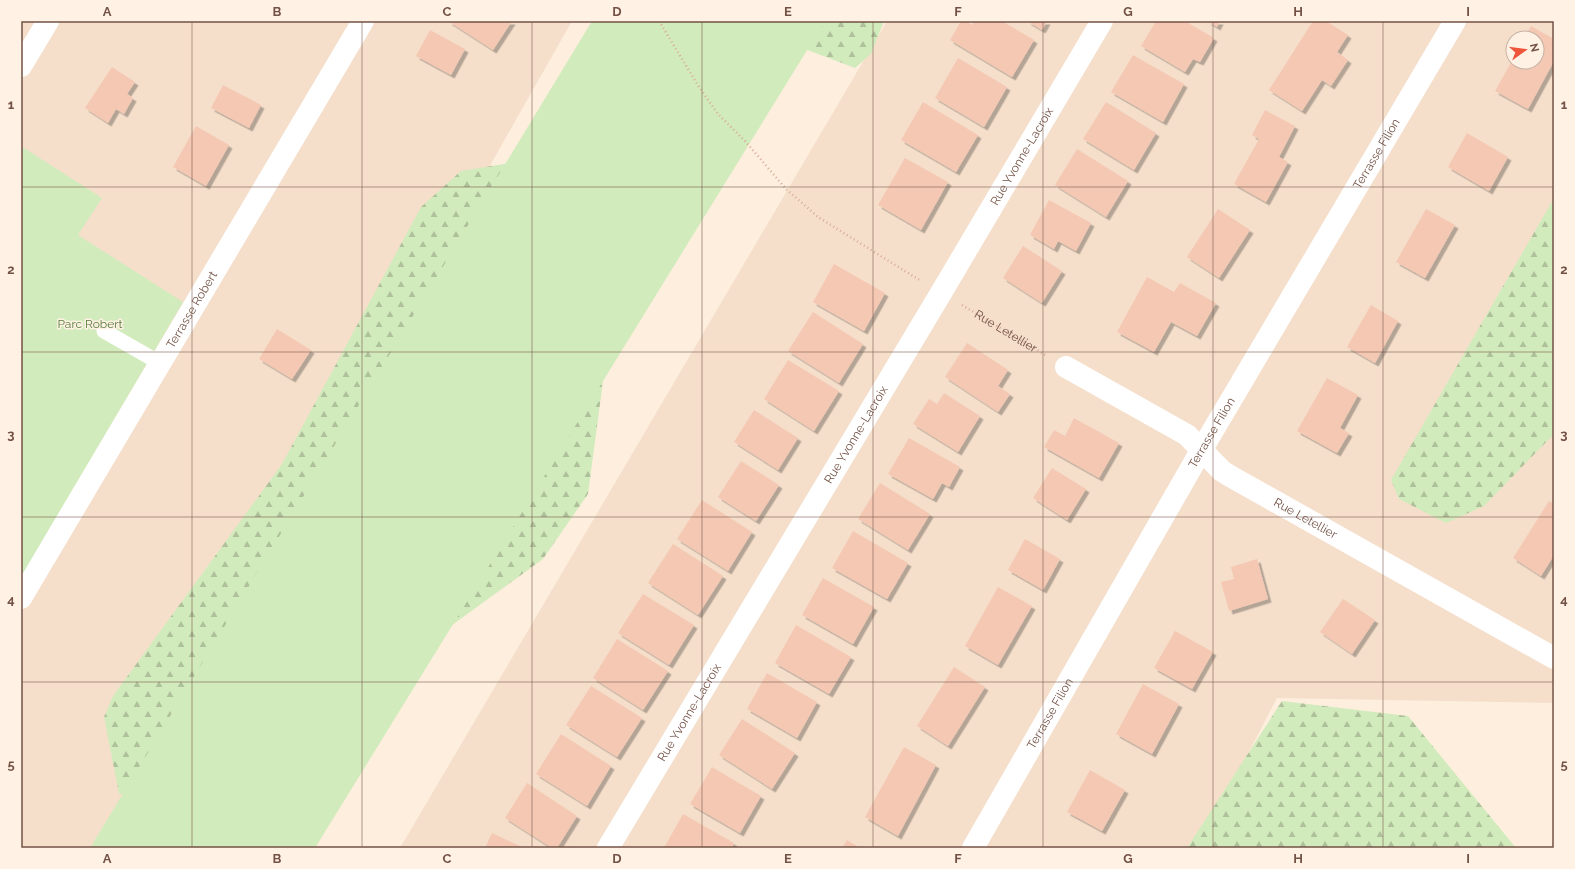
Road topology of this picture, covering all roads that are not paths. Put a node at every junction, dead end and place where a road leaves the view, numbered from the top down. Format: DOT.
graph roads {
  1 [pos="48,21"];
  2 [pos="363,21"];
  3 [pos="1102,21"];
  4 [pos="1455,21"];
  5 [pos="21,66"];
  6 [pos="104,331"];
  7 [pos="1058,362"];
  8 [pos="160,363"];
  9 [pos="1202,449"];
  10 [pos="21,598"];
  11 [pos="1554,658"];
  12 [pos="608,848"];
  13 [pos="973,848"];
  1 -- 5 [label="street"];
  2 -- 8 [label="street, Terrasse Robert"];
  3 -- 12 [label="street, Rue Yvonne-Lacroix"];
  4 -- 9 [label="street, Terrasse Filion"];
  6 -- 8 [label="lane"];
  7 -- 9 [label="street, Rue Letellier"];
  8 -- 10 [label="street, Terrasse Robert"];
  9 -- 11 [label="street, Rue Letellier"];
  9 -- 13 [label="street, Terrasse Filion"];
}
